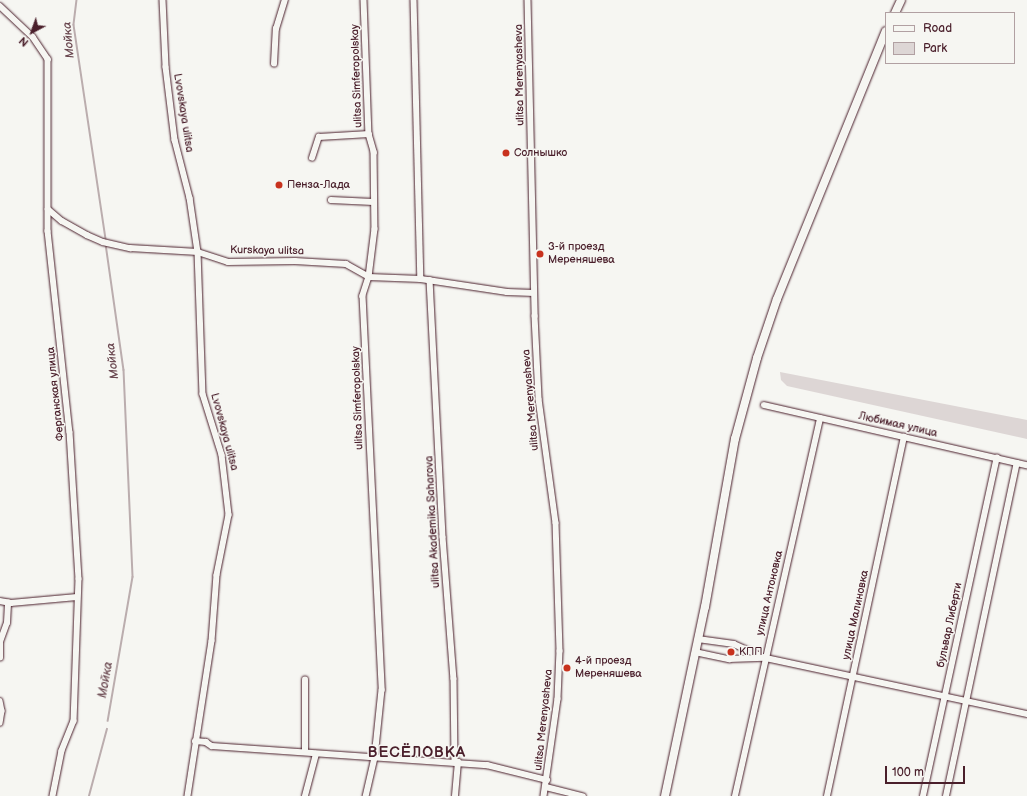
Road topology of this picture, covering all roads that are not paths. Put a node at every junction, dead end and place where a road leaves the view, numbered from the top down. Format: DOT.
graph roads {
  1 [pos="163,0"];
  2 [pos="285,0"];
  3 [pos="364,0"];
  4 [pos="414,0"];
  5 [pos="528,0"];
  6 [pos="901,0"];
  7 [pos="0,6"];
  8 [pos="895,12"];
  9 [pos="885,33"];
  10 [pos="274,64"];
  11 [pos="369,134"];
  12 [pos="312,158"];
  13 [pos="331,200"];
  14 [pos="373,202"];
  15 [pos="48,209"];
  16 [pos="198,252"];
  17 [pos="369,277"];
  18 [pos="421,279"];
  19 [pos="430,280"];
  20 [pos="534,293"];
  21 [pos="764,405"];
  22 [pos="820,418"];
  23 [pos="904,437"];
  24 [pos="997,458"];
  25 [pos="1017,463"];
  26 [pos="1027,465"];
  27 [pos="77,597"];
  28 [pos="0,601"];
  29 [pos="8,603"];
  30 [pos="698,639"];
  31 [pos="695,652"];
  32 [pos="0,658"];
  33 [pos="766,658"];
  34 [pos="852,677"];
  35 [pos="305,680"];
  36 [pos="945,697"];
  37 [pos="0,701"];
  38 [pos="966,701"];
  39 [pos="1027,714"];
  40 [pos="0,723"];
  41 [pos="195,741"];
  42 [pos="305,752"];
  43 [pos="316,754"];
  44 [pos="375,758"];
  45 [pos="457,762"];
  46 [pos="547,780"];
  47 [pos="546,787"];
  48 [pos="53,796"];
  49 [pos="188,796"];
  50 [pos="305,796"];
  51 [pos="366,796"];
  52 [pos="455,796"];
  53 [pos="544,796"];
  54 [pos="583,796"];
  55 [pos="665,796"];
  56 [pos="734,796"];
  57 [pos="827,796"];
  58 [pos="923,796"];
  59 [pos="946,796"];
  1 -- 16 [label="street, Lvovskaya ulitsa"];
  2 -- 10 [label="street"];
  3 -- 11 [label="street, ulitsa Simferopolskay"];
  4 -- 18 [label="street"];
  5 -- 20 [label="street, ulitsa Merenyasheva"];
  6 -- 8 [label="street"];
  7 -- 15 [label="street, Ферганская улица"];
  9 -- 30 [label="street"];
  11 -- 12 [label="street"];
  11 -- 14 [label="street, ulitsa Simferopolskay"];
  13 -- 14 [label="street"];
  14 -- 17 [label="street, ulitsa Simferopolskay"];
  15 -- 16 [label="street, Kurskaya ulitsa"];
  15 -- 27 [label="street, Ферганская улица"];
  16 -- 17 [label="street, Kurskaya ulitsa"];
  16 -- 41 [label="street, Lvovskaya ulitsa"];
  17 -- 18 [label="street, Kurskaya ulitsa"];
  17 -- 44 [label="street, ulitsa Simferopolskay"];
  18 -- 19 [label="street, Kurskaya ulitsa"];
  19 -- 20 [label="street, Kurskaya ulitsa"];
  19 -- 45 [label="street, ulitsa Akademika Saharova"];
  20 -- 46 [label="street, ulitsa Merenyasheva"];
  21 -- 22 [label="street, Любимая улица"];
  22 -- 23 [label="street, Любимая улица"];
  22 -- 33 [label="street, улица Антоновка"];
  23 -- 24 [label="street, Любимая улица"];
  23 -- 34 [label="street, улица Малиновка"];
  24 -- 25 [label="street, Любимая улица"];
  24 -- 36 [label="street, бульвар Либерти"];
  25 -- 26 [label="street, Любимая улица"];
  25 -- 38 [label="street"];
  27 -- 29 [label="street"];
  27 -- 48 [label="street, Ферганская улица"];
  28 -- 29 [label="street"];
  29 -- 32 [label="street"];
  30 -- 31 [label="street"];
  30 -- 33 [label="street"];
  31 -- 33 [label="street"];
  31 -- 55 [label="street"];
  33 -- 34 [label="street"];
  33 -- 56 [label="street, улица Антоновка"];
  34 -- 36 [label="street"];
  34 -- 57 [label="street, улица Малиновка"];
  35 -- 42 [label="street"];
  36 -- 38 [label="street"];
  36 -- 58 [label="street, бульвар Либерти"];
  37 -- 40 [label="street"];
  38 -- 39 [label="street"];
  38 -- 59 [label="street"];
  41 -- 42 [label="street"];
  41 -- 49 [label="street, Lvovskaya ulitsa"];
  42 -- 43 [label="street"];
  43 -- 44 [label="street"];
  43 -- 50 [label="street"];
  44 -- 45 [label="street"];
  44 -- 51 [label="street, ulitsa Simferopolskay"];
  45 -- 46 [label="street"];
  45 -- 52 [label="street, ulitsa Akademika Saharova"];
  46 -- 47 [label="street, ulitsa Merenyasheva"];
  47 -- 53 [label="street, ulitsa Merenyasheva"];
  47 -- 54 [label="street"];
}
